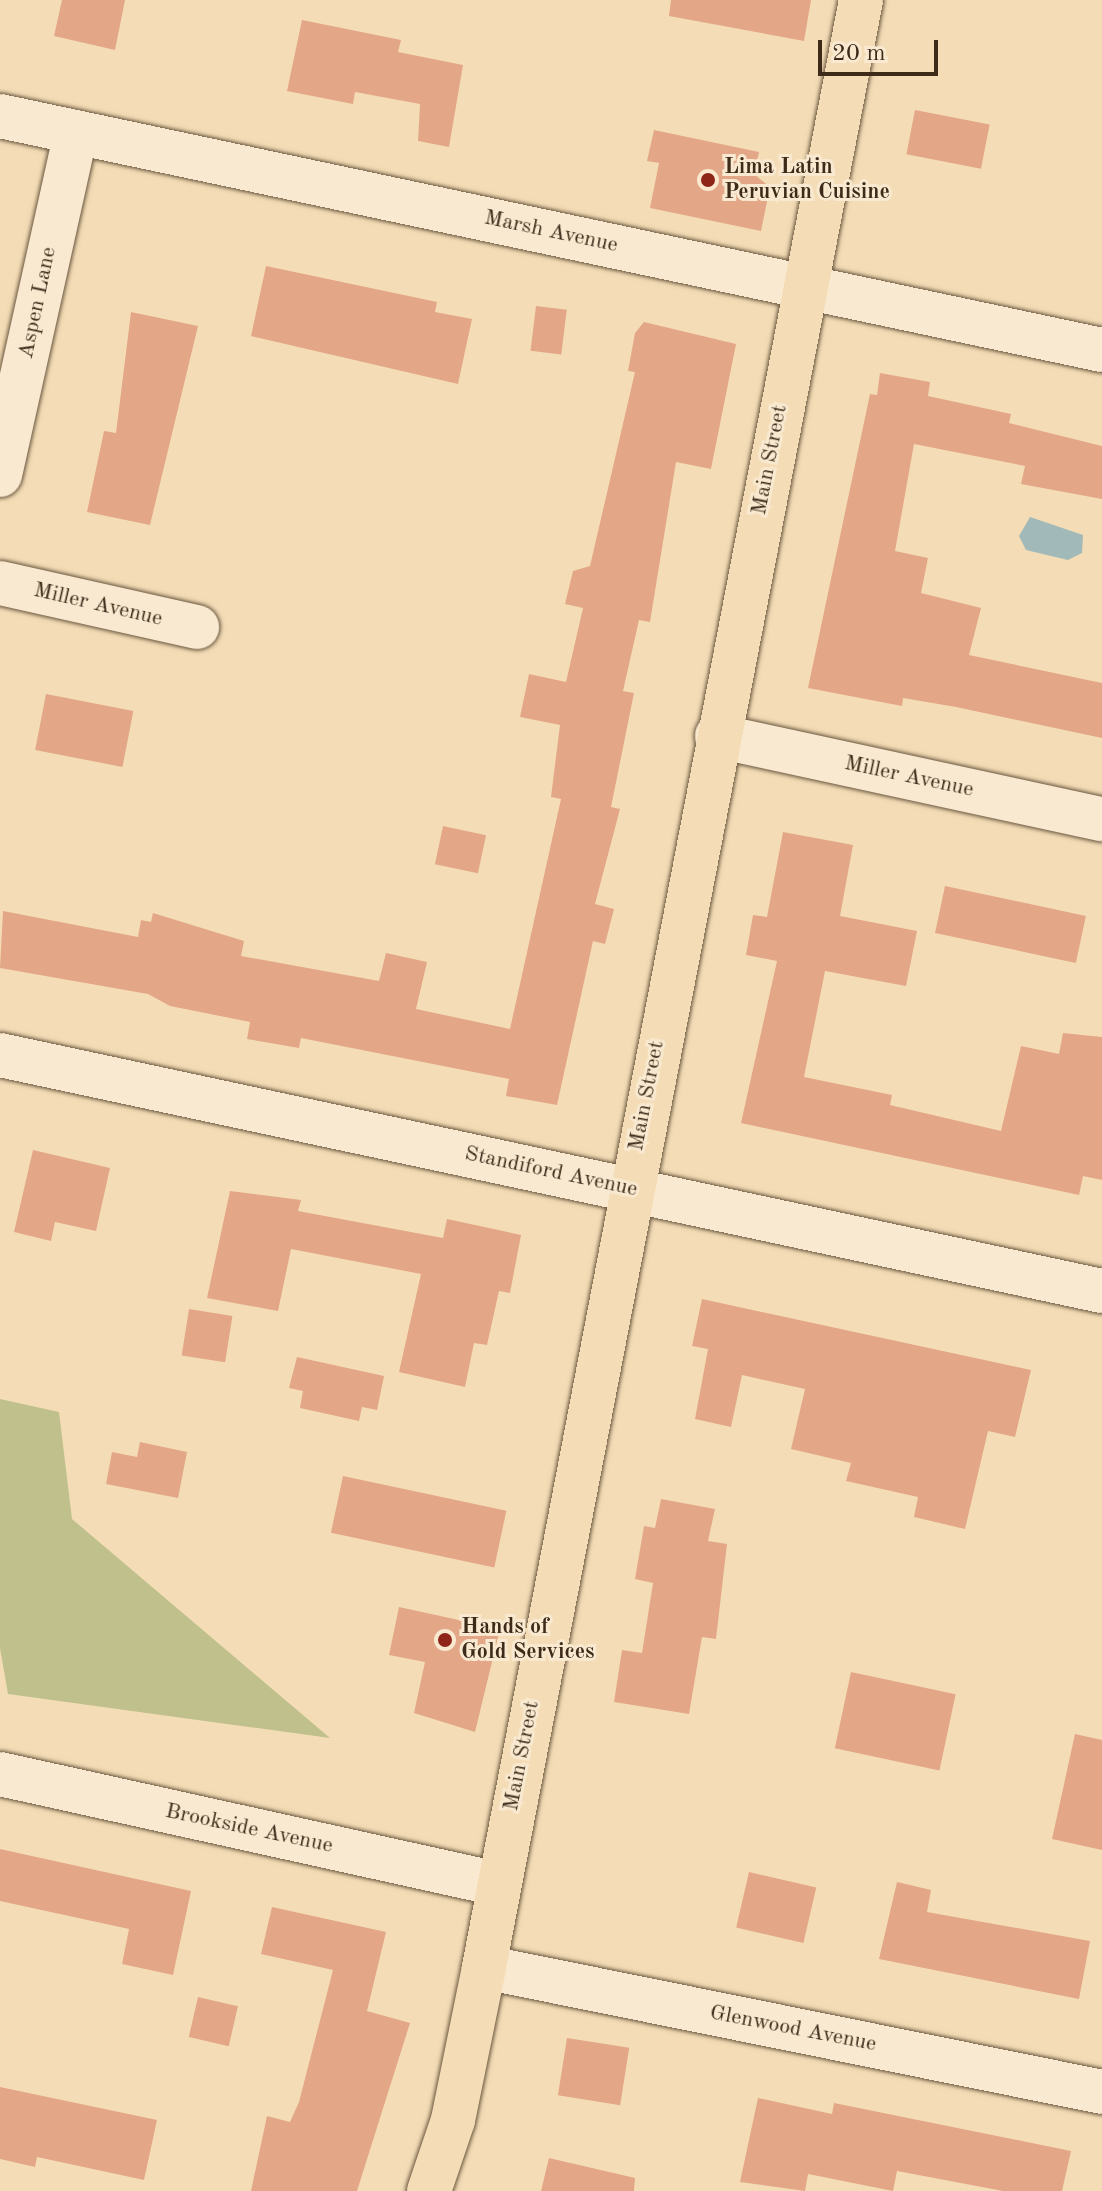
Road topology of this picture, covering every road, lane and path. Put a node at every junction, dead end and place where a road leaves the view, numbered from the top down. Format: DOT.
graph roads {
  1 [pos="861,0"];
  2 [pos="0,116"];
  3 [pos="76,132"];
  4 [pos="803,286"];
  5 [pos="1102,350"];
  6 [pos="0,475"];
  7 [pos="0,583"];
  8 [pos="197,627"];
  9 [pos="717,736"];
  10 [pos="1102,819"];
  11 [pos="0,1055"];
  12 [pos="630,1189"];
  13 [pos="1102,1291"];
  14 [pos="0,1774"];
  15 [pos="498,1884"];
  16 [pos="484,1967"];
  17 [pos="1102,2092"];
  18 [pos="429,2191"];
  1 -- 4 [label="main road, Main Street"];
  2 -- 3 [label="street, Marsh Avenue"];
  3 -- 4 [label="street, Marsh Avenue"];
  3 -- 6 [label="street, Aspen Lane"];
  4 -- 5 [label="street, Marsh Avenue"];
  4 -- 9 [label="main road, Main Street"];
  7 -- 8 [label="street, Miller Avenue"];
  9 -- 10 [label="street, Miller Avenue"];
  9 -- 12 [label="main road, Main Street"];
  11 -- 12 [label="street, Standiford Avenue"];
  12 -- 13 [label="street, Standiford Avenue"];
  12 -- 15 [label="main road, Main Street"];
  14 -- 15 [label="street, Brookside Avenue"];
  15 -- 16 [label="main road, Main Street"];
  16 -- 17 [label="street, Glenwood Avenue"];
  16 -- 18 [label="main road, Main Street"];
}
